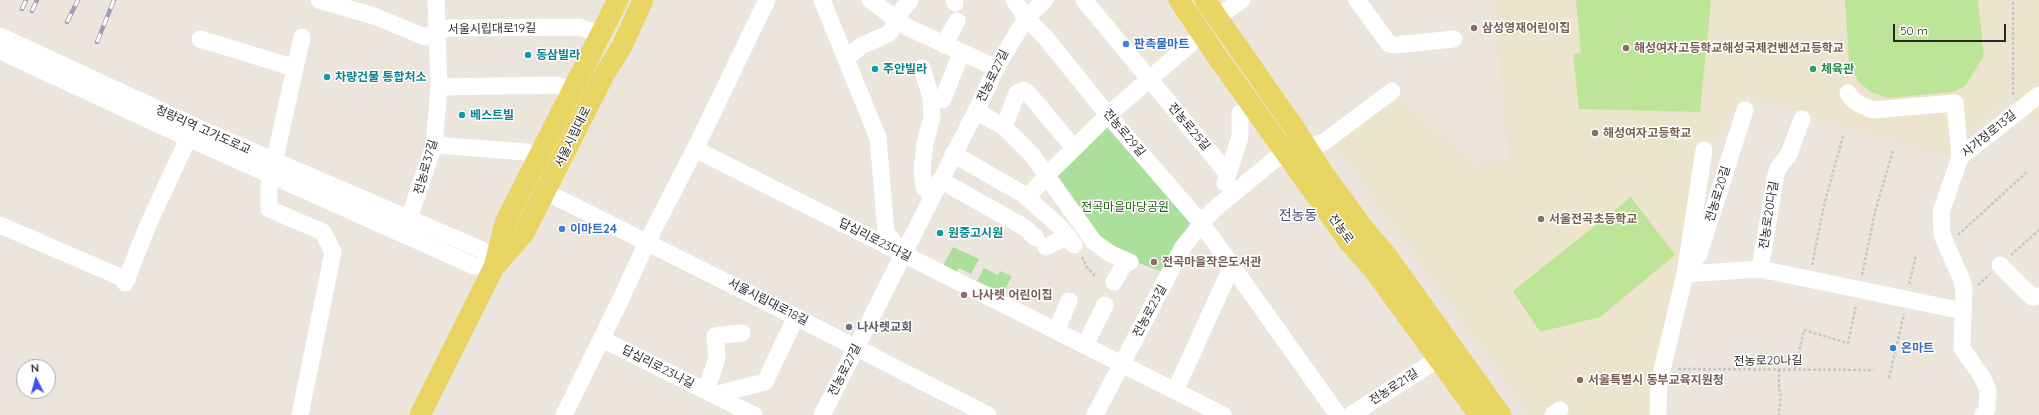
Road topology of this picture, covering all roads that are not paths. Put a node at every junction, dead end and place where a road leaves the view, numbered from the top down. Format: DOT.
graph roads {
  1 [pos="319,0"];
  2 [pos="436,0"];
  3 [pos="618,0"];
  4 [pos="642,0"];
  5 [pos="767,0"];
  6 [pos="822,0"];
  7 [pos="910,0"];
  8 [pos="1014,0"];
  9 [pos="1045,0"];
  10 [pos="1084,0"];
  11 [pos="1179,0"];
  12 [pos="1205,0"];
  13 [pos="1242,0"];
  14 [pos="1356,0"];
  15 [pos="872,1"];
  16 [pos="1217,17"];
  17 [pos="1026,18"];
  18 [pos="896,21"];
  19 [pos="957,21"];
  20 [pos="437,31"];
  21 [pos="601,34"];
  22 [pos="0,36"];
  23 [pos="302,37"];
  24 [pos="1195,37"];
  25 [pos="200,39"];
  26 [pos="1454,39"];
  27 [pos="944,45"];
  28 [pos="0,52"];
  29 [pos="961,53"];
  30 [pos="846,58"];
  31 [pos="295,68"];
  32 [pos="922,68"];
  33 [pos="996,68"];
  34 [pos="1150,79"];
  35 [pos="438,88"];
  36 [pos="572,90"];
  37 [pos="1392,91"];
  38 [pos="1848,93"];
  39 [pos="2026,100"];
  40 [pos="931,101"];
  41 [pos="1745,110"];
  42 [pos="976,111"];
  43 [pos="1240,113"];
  44 [pos="1108,115"];
  45 [pos="1802,118"];
  46 [pos="1004,127"];
  47 [pos="191,132"];
  48 [pos="434,146"];
  49 [pos="1074,148"];
  50 [pos="1307,148"];
  51 [pos="695,150"];
  52 [pos="1704,150"];
  53 [pos="526,152"];
  54 [pos="954,154"];
  55 [pos="1288,155"];
  56 [pos="1960,157"];
  57 [pos="1228,174"];
  58 [pos="1047,175"];
  59 [pos="940,180"];
  60 [pos="546,192"];
  61 [pos="932,197"];
  62 [pos="1026,198"];
  63 [pos="1227,200"];
  64 [pos="1202,224"];
  65 [pos="0,225"];
  66 [pos="406,226"];
  67 [pos="647,242"];
  68 [pos="903,254"];
  69 [pos="2000,265"];
  70 [pos="1232,266"];
  71 [pos="494,267"];
  72 [pos="1760,270"];
  73 [pos="1685,274"];
  74 [pos="1114,282"];
  75 [pos="2039,296"];
  76 [pos="1069,301"];
  77 [pos="1105,305"];
  78 [pos="1963,311"];
  79 [pos="796,316"];
  80 [pos="1056,331"];
  81 [pos="742,333"];
  82 [pos="602,339"];
  83 [pos="1085,346"];
  84 [pos="856,347"];
  85 [pos="1438,359"];
  86 [pos="1122,364"];
  87 [pos="1175,391"];
  88 [pos="710,393"];
  89 [pos="300,415"];
  90 [pos="420,415"];
  91 [pos="564,415"];
  92 [pos="754,415"];
  93 [pos="822,415"];
  94 [pos="988,415"];
  95 [pos="1095,415"];
  96 [pos="1223,415"];
  97 [pos="1338,415"];
  98 [pos="1351,415"];
  99 [pos="1480,415"];
  100 [pos="1501,415"];
  101 [pos="1658,415"];
  102 [pos="1983,415"];
  1 -- 20 [label="street, 서울시립대로19길"];
  2 -- 20 [label="street, 전농로37길"];
  3 -- 21 [label="main road, 서울시립대로"];
  4 -- 60 [label="main road, 서울시립대로"];
  5 -- 51 [label="street"];
  6 -- 30 [label="street"];
  7 -- 18 [label="street"];
  8 -- 17 [label="street, 전농로29길"];
  9 -- 17 [label="street, 전농로27길"];
  10 -- 34 [label="street"];
  11 -- 24 [label="main road, 전농로"];
  12 -- 16 [label="main road, 전농로"];
  13 -- 16 [label="street"];
  14 -- 26 [label="street"];
  15 -- 18 [label="street"];
  16 -- 24 [label="main road"];
  16 -- 50 [label="main road, 전농로"];
  17 -- 33 [label="street, 전농로27길"];
  17 -- 44 [label="street, 전농로29길"];
  18 -- 27 [label="street"];
  18 -- 30 [label="street"];
  19 -- 27 [label="street"];
  20 -- 21 [label="street, 서울시립대로19길"];
  20 -- 35 [label="street, 전농로37길"];
  21 -- 36 [label="main road, 서울시립대로"];
  22 -- 47 [label="street, 청량리역 고가도로교"];
  23 -- 31 [label="street"];
  24 -- 34 [label="street"];
  24 -- 55 [label="main road, 전농로"];
  25 -- 31 [label="street"];
  27 -- 29 [label="street"];
  28 -- 47 [label="street, 청량리역 고가도로교"];
  29 -- 33 [label="street"];
  29 -- 40 [label="street"];
  30 -- 68 [label="street"];
  31 -- 89 [label="street"];
  32 -- 40 [label="street"];
  33 -- 42 [label="street, 전농로27길"];
  34 -- 44 [label="street"];
  34 -- 57 [label="street, 전농로25길"];
  35 -- 36 [label="street, 서울시립대로"];
  35 -- 48 [label="street, 전농로37길"];
  36 -- 71 [label="main road, 서울시립대로"];
  37 -- 50 [label="street, 전농로23길"];
  38 -- 56 [label="street"];
  39 -- 56 [label="street, 사가정로13길"];
  40 -- 61 [label="street"];
  41 -- 73 [label="street, 전농로20길"];
  42 -- 46 [label="street"];
  42 -- 54 [label="street, 전농로27길"];
  43 -- 57 [label="street"];
  44 -- 49 [label="street"];
  44 -- 64 [label="street, 전농로29길"];
  45 -- 72 [label="street, 전농로20다길"];
  46 -- 49 [label="street"];
  46 -- 58 [label="street"];
  47 -- 65 [label="street"];
  47 -- 66 [label="street, 청량리역 고가도로교"];
  48 -- 53 [label="street"];
  48 -- 66 [label="street, 전농로37길"];
  49 -- 58 [label="street"];
  50 -- 55 [label="street, 전농로23길"];
  50 -- 100 [label="main road, 전농로"];
  51 -- 67 [label="street"];
  51 -- 68 [label="street, 답십리로23다길"];
  52 -- 73 [label="street, 전농로20길"];
  54 -- 59 [label="street, 전농로27길"];
  54 -- 62 [label="street"];
  55 -- 63 [label="street, 전농로23길"];
  55 -- 85 [label="main road, 전농로"];
  56 -- 78 [label="street, 사가정로13길"];
  57 -- 63 [label="street"];
  58 -- 62 [label="street"];
  58 -- 74 [label="street"];
  59 -- 61 [label="street, 전농로27길"];
  59 -- 62 [label="street"];
  60 -- 67 [label="street, 서울시립대로18길"];
  60 -- 71 [label="main road, 서울시립대로"];
  61 -- 68 [label="street, 전농로27길"];
  63 -- 64 [label="street, 전농로23길"];
  64 -- 70 [label="street, 전농로29길"];
  64 -- 86 [label="street, 전농로23길"];
  66 -- 71 [label="street"];
  67 -- 79 [label="street, 서울시립대로18길"];
  67 -- 82 [label="street"];
  68 -- 80 [label="street, 답십리로23다길"];
  68 -- 84 [label="street, 전농로27길"];
  69 -- 75 [label="street"];
  70 -- 87 [label="street"];
  70 -- 97 [label="street, 전농로29길"];
  71 -- 90 [label="main road, 서울시립대로"];
  72 -- 73 [label="street"];
  72 -- 78 [label="street"];
  73 -- 101 [label="street, 전농로20길"];
  76 -- 80 [label="street"];
  77 -- 83 [label="street"];
  78 -- 102 [label="street, 사가정로13길"];
  79 -- 84 [label="street, 서울시립대로18길"];
  79 -- 88 [label="street"];
  80 -- 83 [label="street, 답십리로23다길"];
  81 -- 88 [label="street"];
  82 -- 88 [label="street, 답십리로23나길"];
  82 -- 91 [label="street"];
  83 -- 86 [label="street, 답십리로23다길"];
  84 -- 93 [label="street, 전농로27길"];
  84 -- 94 [label="street, 서울시립대로18길"];
  85 -- 98 [label="street, 전농로21길"];
  85 -- 99 [label="main road, 전농로"];
  86 -- 87 [label="street, 답십리로23다길"];
  86 -- 95 [label="street, 전농로23길"];
  87 -- 96 [label="street, 답십리로23다길"];
  88 -- 92 [label="street, 답십리로23나길"];
}
